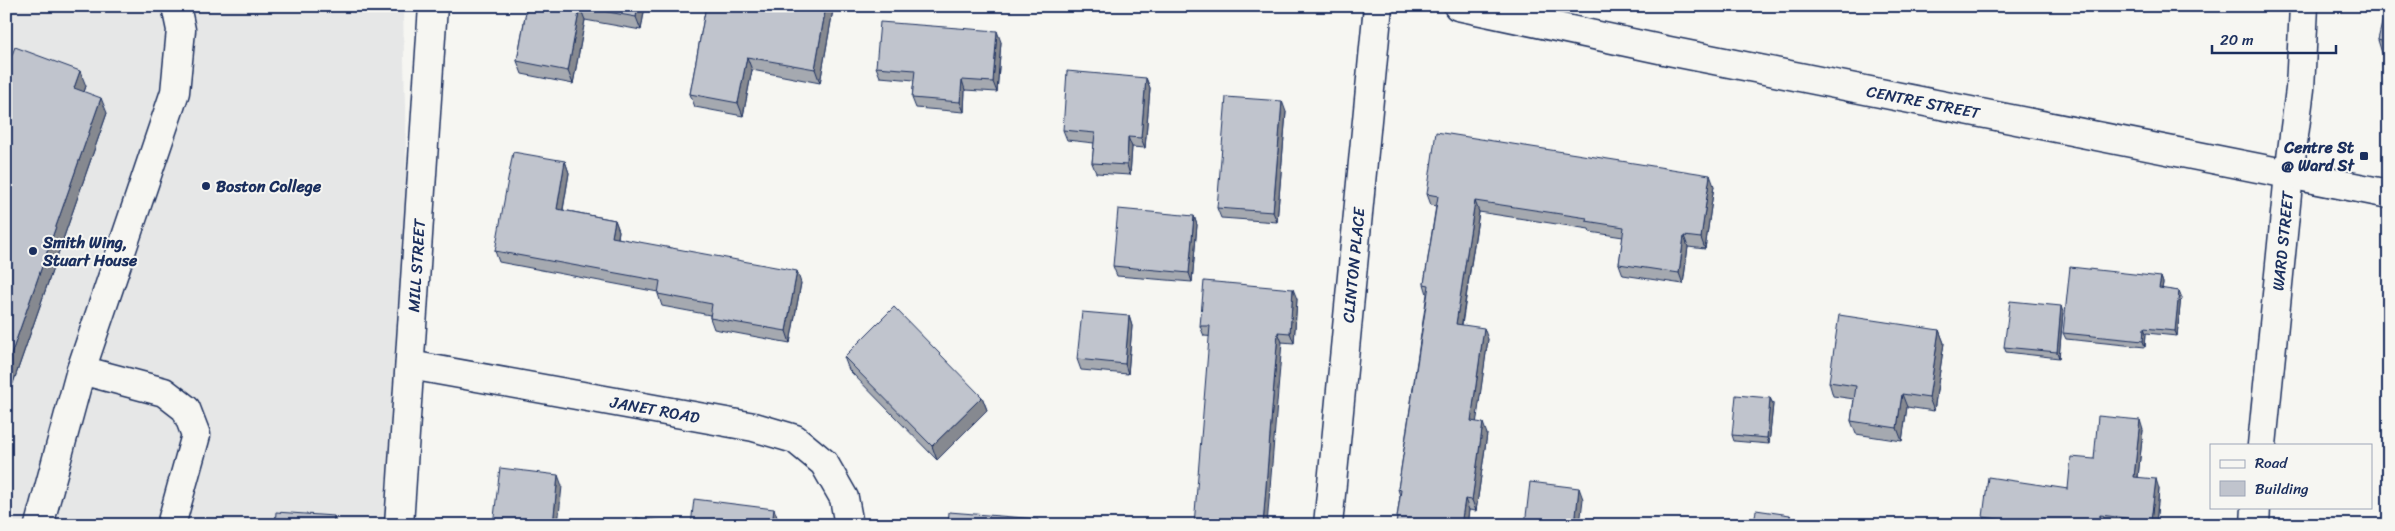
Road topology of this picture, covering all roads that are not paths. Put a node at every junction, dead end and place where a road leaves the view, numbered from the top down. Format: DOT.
graph roads {
  1 [pos="176,6"];
  2 [pos="434,6"];
  3 [pos="1378,6"];
  4 [pos="1458,6"];
  5 [pos="2304,6"];
  6 [pos="2289,174"];
  7 [pos="2389,194"];
  8 [pos="410,365"];
  9 [pos="81,370"];
  10 [pos="2262,444"];
  11 [pos="2256,508"];
  12 [pos="39,525"];
  13 [pos="171,525"];
  14 [pos="399,525"];
  15 [pos="848,525"];
  16 [pos="1328,525"];
  17 [pos="2255,525"];
  1 -- 9 [label="street"];
  2 -- 8 [label="street, MILL STREET"];
  3 -- 16 [label="street, CLINTON PLACE"];
  4 -- 6 [label="street, CENTRE STREET"];
  5 -- 6 [label="street, WARD STREET"];
  6 -- 7 [label="street, CENTRE STREET"];
  6 -- 10 [label="street, WARD STREET"];
  8 -- 14 [label="street, MILL STREET"];
  8 -- 15 [label="street, JANET ROAD"];
  9 -- 12 [label="street"];
  9 -- 13 [label="street"];
  11 -- 17 [label="street"];
}
